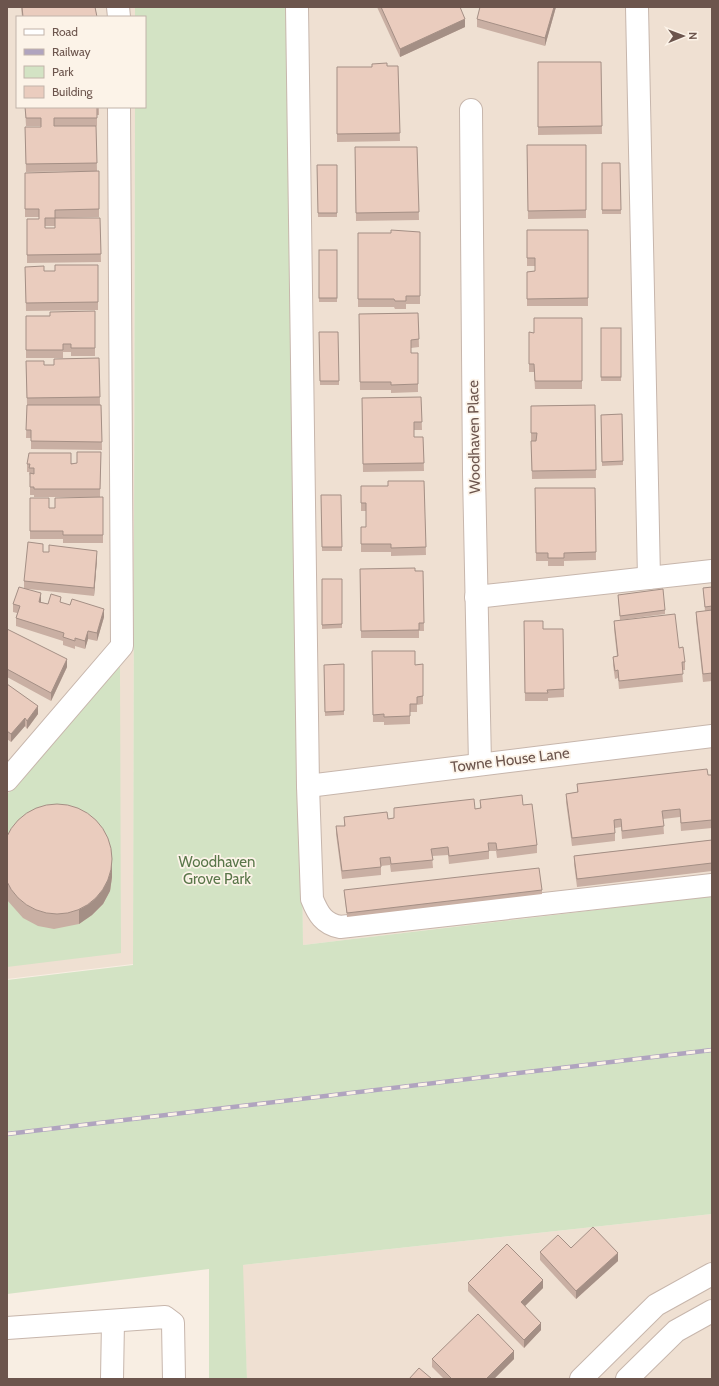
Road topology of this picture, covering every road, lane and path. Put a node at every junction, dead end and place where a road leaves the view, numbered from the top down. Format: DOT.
graph roads {
  1 [pos="297,7"];
  2 [pos="637,7"];
  3 [pos="119,108"];
  4 [pos="471,110"];
  5 [pos="712,571"];
  6 [pos="649,578"];
  7 [pos="476,597"];
  8 [pos="712,736"];
  9 [pos="480,764"];
  10 [pos="7,780"];
  11 [pos="308,786"];
  12 [pos="712,885"];
  13 [pos="712,1274"];
  14 [pos="711,1317"];
  15 [pos="113,1321"];
  16 [pos="7,1328"];
  17 [pos="112,1379"];
  18 [pos="174,1379"];
  19 [pos="582,1379"];
  20 [pos="627,1379"];
  1 -- 11 [label="street"];
  2 -- 6 [label="street"];
  3 -- 10 [label="street"];
  4 -- 7 [label="street, Woodhaven Place"];
  5 -- 6 [label="street"];
  6 -- 7 [label="street"];
  7 -- 9 [label="street, Woodhaven Place"];
  8 -- 9 [label="street, Towne House Lane"];
  9 -- 11 [label="street, Towne House Lane"];
  11 -- 12 [label="street"];
  13 -- 19 [label="street"];
  14 -- 20 [label="street"];
  15 -- 16 [label="street"];
  15 -- 17 [label="street"];
  15 -- 18 [label="street"];
}
